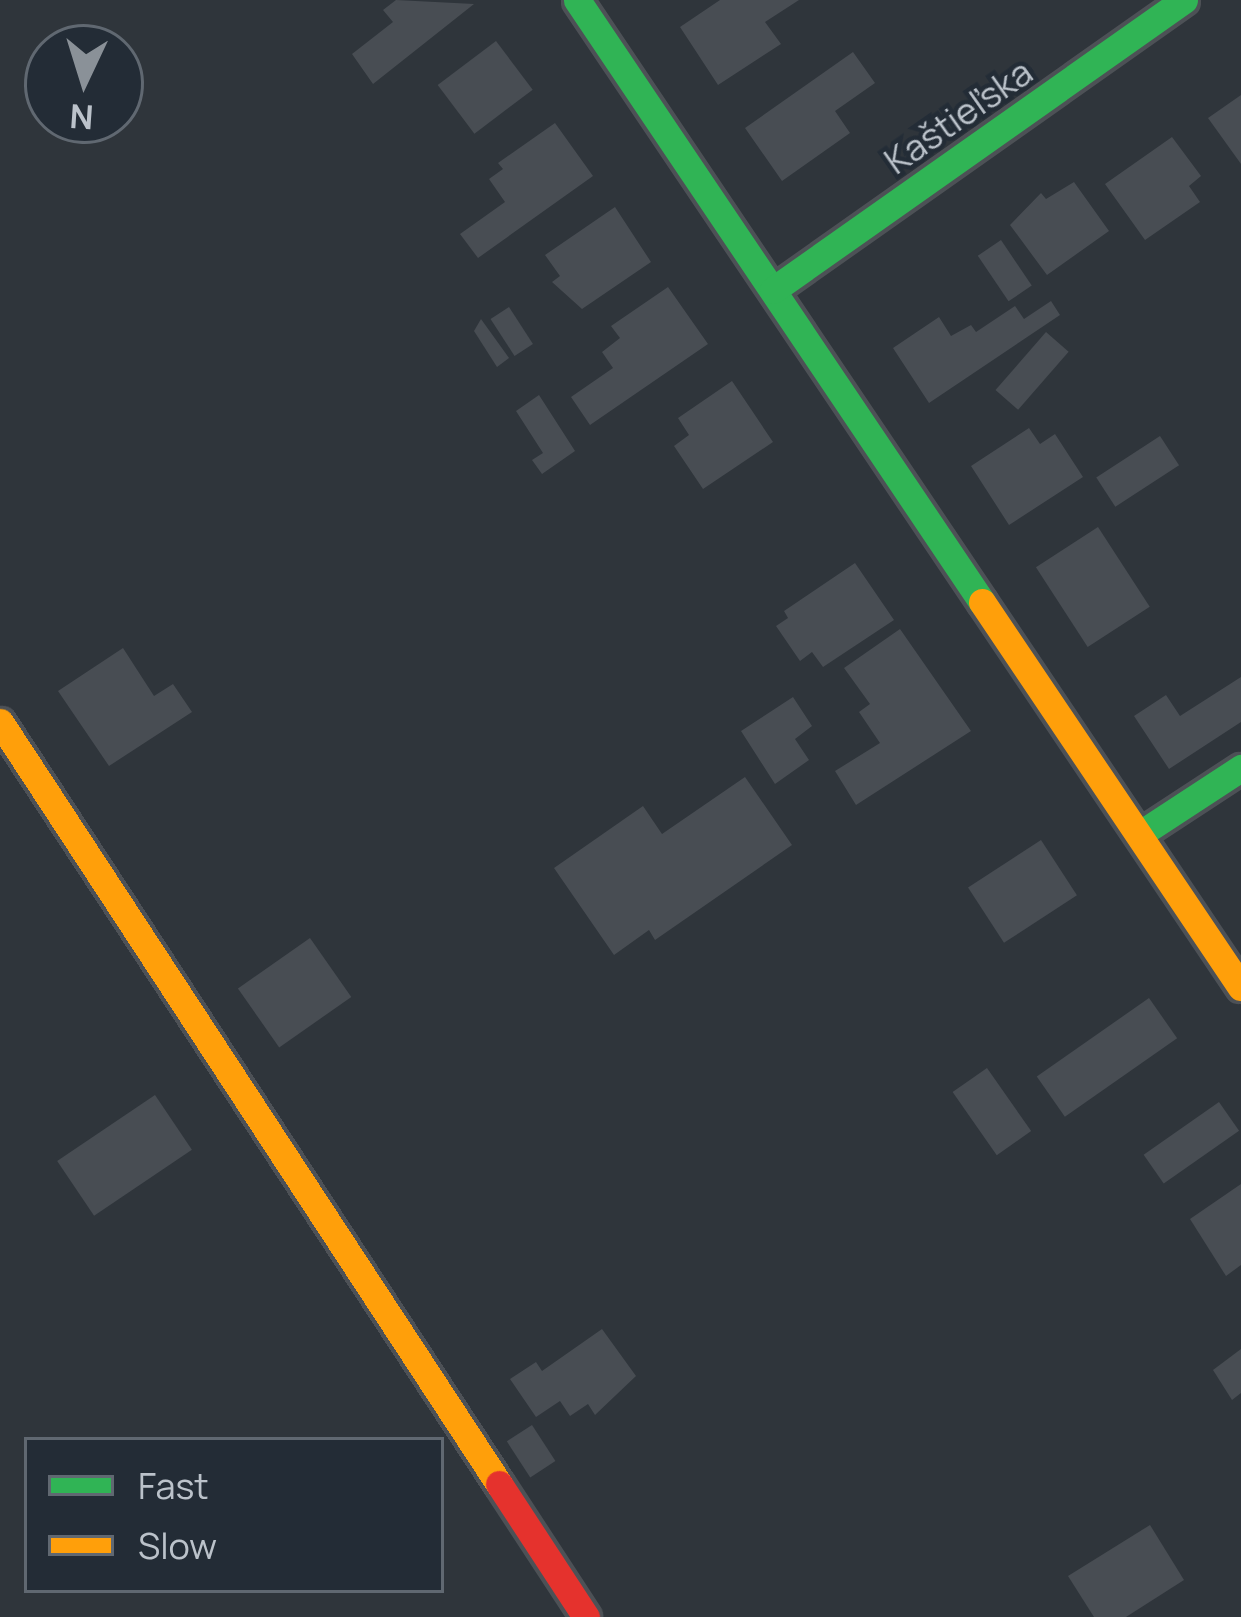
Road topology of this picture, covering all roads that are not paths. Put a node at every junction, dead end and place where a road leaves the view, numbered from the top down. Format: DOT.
graph roads {
  1 [pos="577,0"];
  2 [pos="1184,0"];
  3 [pos="773,290"];
  4 [pos="0,722"];
  5 [pos="1241,767"];
  6 [pos="1140,834"];
  7 [pos="1241,987"];
  8 [pos="586,1617"];
  1 -- 3 [label="street"];
  2 -- 3 [label="street, Kaštieľska"];
  3 -- 6 [label="street"];
  4 -- 8 [label="street"];
  5 -- 6 [label="street"];
  6 -- 7 [label="street"];
}
